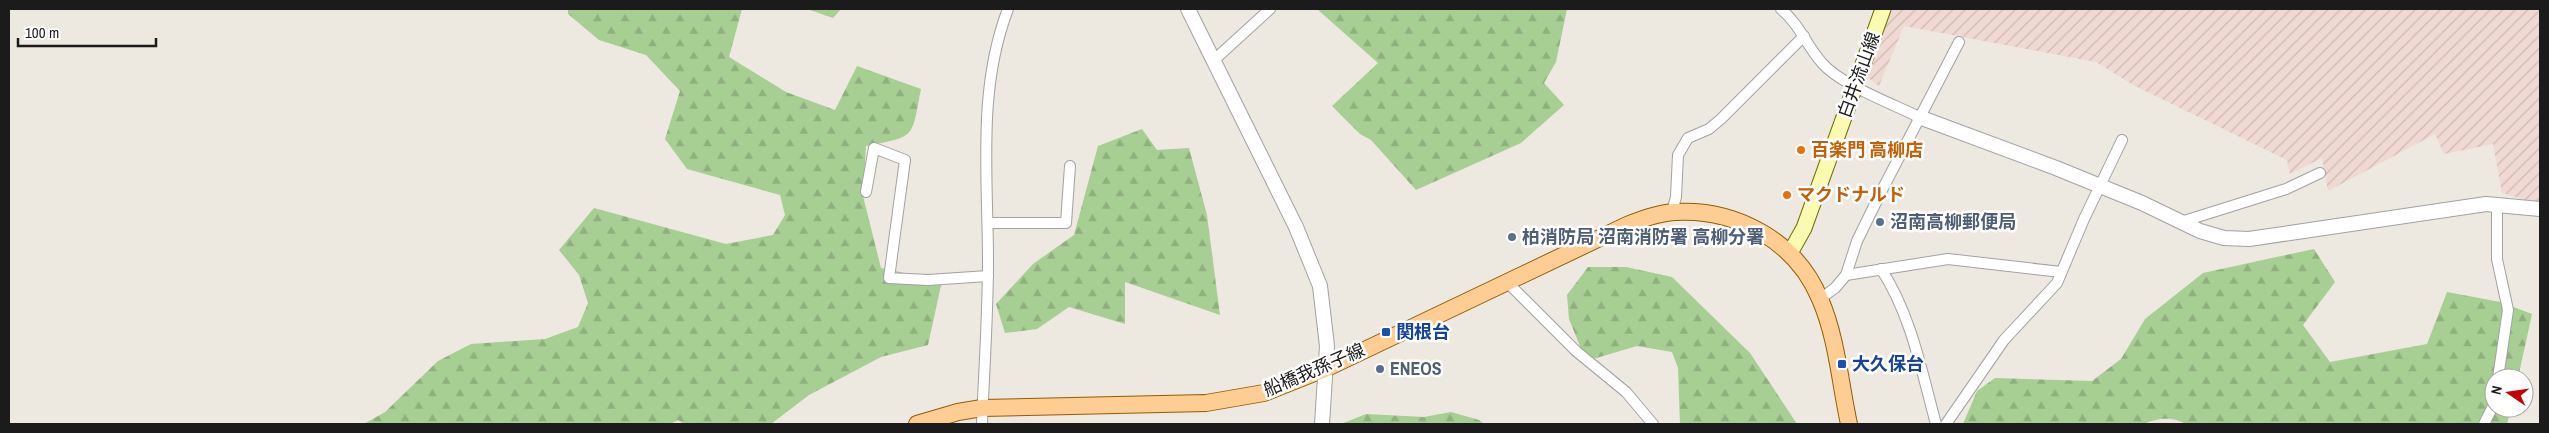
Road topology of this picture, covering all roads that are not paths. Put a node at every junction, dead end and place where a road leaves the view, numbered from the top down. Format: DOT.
graph roads {
  1 [pos="1008,9"];
  2 [pos="1188,9"];
  3 [pos="1270,9"];
  4 [pos="1781,9"];
  5 [pos="1883,9"];
  6 [pos="1804,36"];
  7 [pos="1959,42"];
  8 [pos="1213,61"];
  9 [pos="1855,86"];
  10 [pos="1919,117"];
  11 [pos="2122,140"];
  12 [pos="1070,166"];
  13 [pos="2320,173"];
  14 [pos="2100,186"];
  15 [pos="866,192"];
  16 [pos="2498,204"];
  17 [pos="2540,209"];
  18 [pos="1672,212"];
  19 [pos="2181,222"];
  20 [pos="988,223"];
  21 [pos="1790,253"];
  22 [pos="1881,269"];
  23 [pos="2061,272"];
  24 [pos="1846,275"];
  25 [pos="988,276"];
  26 [pos="1506,281"];
  27 [pos="1820,299"];
  28 [pos="1326,368"];
  29 [pos="2499,368"];
  30 [pos="982,408"];
  31 [pos="917,424"];
  32 [pos="982,424"];
  33 [pos="1322,424"];
  34 [pos="1653,424"];
  35 [pos="1849,424"];
  36 [pos="1936,424"];
  37 [pos="1946,424"];
  1 -- 20 [label="street"];
  2 -- 8 [label="street"];
  3 -- 8 [label="street"];
  4 -- 6 [label="street"];
  5 -- 9 [label="main road, 白井流山線"];
  6 -- 9 [label="street"];
  6 -- 18 [label="street"];
  7 -- 10 [label="street"];
  8 -- 28 [label="street"];
  9 -- 10 [label="street"];
  9 -- 21 [label="main road, 白井流山線"];
  10 -- 14 [label="street"];
  10 -- 24 [label="street"];
  11 -- 14 [label="street"];
  12 -- 20 [label="street"];
  13 -- 19 [label="street"];
  14 -- 19 [label="street"];
  14 -- 23 [label="street"];
  15 -- 25 [label="street"];
  16 -- 17 [label="street"];
  16 -- 19 [label="street"];
  16 -- 29 [label="street"];
  18 -- 21 [label="main road, 船橋我孫子線"];
  18 -- 26 [label="main road, 船橋我孫子線"];
  20 -- 25 [label="street"];
  21 -- 27 [label="main road, 船橋我孫子線"];
  22 -- 23 [label="street"];
  22 -- 24 [label="street"];
  22 -- 36 [label="street"];
  23 -- 37 [label="street"];
  24 -- 27 [label="street"];
  25 -- 30 [label="street"];
  26 -- 28 [label="main road, 船橋我孫子線"];
  26 -- 34 [label="street"];
  27 -- 35 [label="main road, 船橋我孫子線"];
  28 -- 30 [label="main road, 船橋我孫子線"];
  28 -- 33 [label="street"];
  30 -- 31 [label="main road, 船橋我孫子線"];
  30 -- 32 [label="street"];
}
